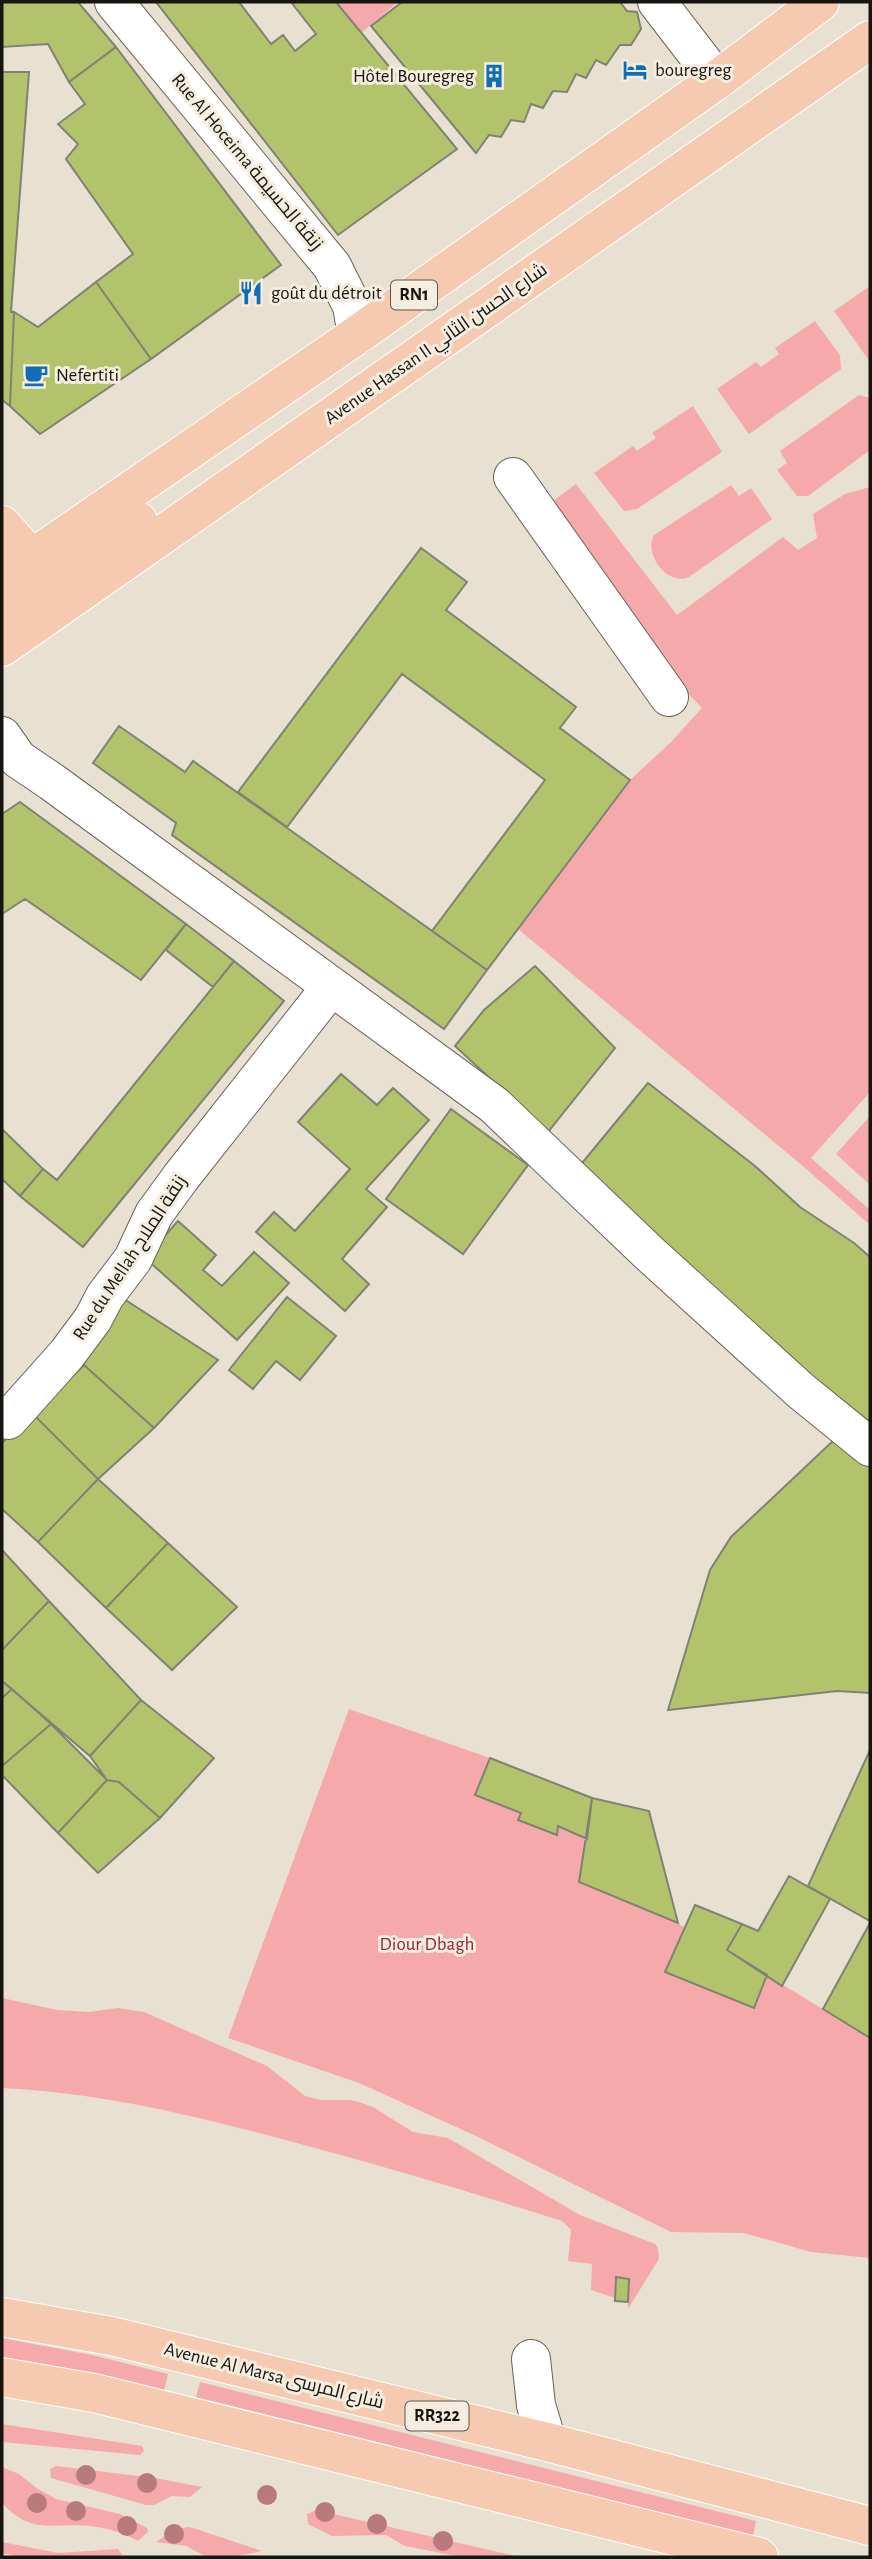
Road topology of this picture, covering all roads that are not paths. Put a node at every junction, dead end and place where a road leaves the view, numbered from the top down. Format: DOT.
graph roads {
  1 [pos="114,2"];
  2 [pos="657,2"];
  3 [pos="820,2"];
  4 [pos="870,40"];
  5 [pos="717,80"];
  6 [pos="357,335"];
  7 [pos="302,437"];
  8 [pos="513,477"];
  9 [pos="2,526"];
  10 [pos="17,569"];
  11 [pos="2,610"];
  12 [pos="2,647"];
  13 [pos="669,697"];
  14 [pos="2,736"];
  15 [pos="331,987"];
  16 [pos="2,1415"];
  17 [pos="870,1447"];
  18 [pos="2,2317"];
  19 [pos="531,2359"];
  20 [pos="2,2377"];
  21 [pos="547,2442"];
  22 [pos="870,2526"];
  23 [pos="759,2557"];
  1 -- 6 [label="street, Rue Al Hoceima زنقة الحسيمة"];
  2 -- 5 [label="street"];
  3 -- 5 [label="main road, RN1"];
  4 -- 7 [label="main road, Avenue Hassan II شارع الحسن الثاني / RN1"];
  5 -- 6 [label="main road, RN1"];
  6 -- 10 [label="main road, RN1"];
  7 -- 11 [label="main road"];
  7 -- 12 [label="main road, Avenue Hassan II شارع الحسن الثاني / RN1"];
  8 -- 13 [label="street"];
  9 -- 10 [label="main road"];
  14 -- 15 [label="street"];
  15 -- 16 [label="street, Rue du Mellah زنقة الملاح"];
  15 -- 17 [label="street"];
  18 -- 21 [label="main road, Avenue Al Marsa شارع المرسى / RR322"];
  19 -- 21 [label="street"];
  20 -- 23 [label="main road"];
  21 -- 22 [label="main road, Avenue Al Marsa شارع المرسى / RR322"];
}
